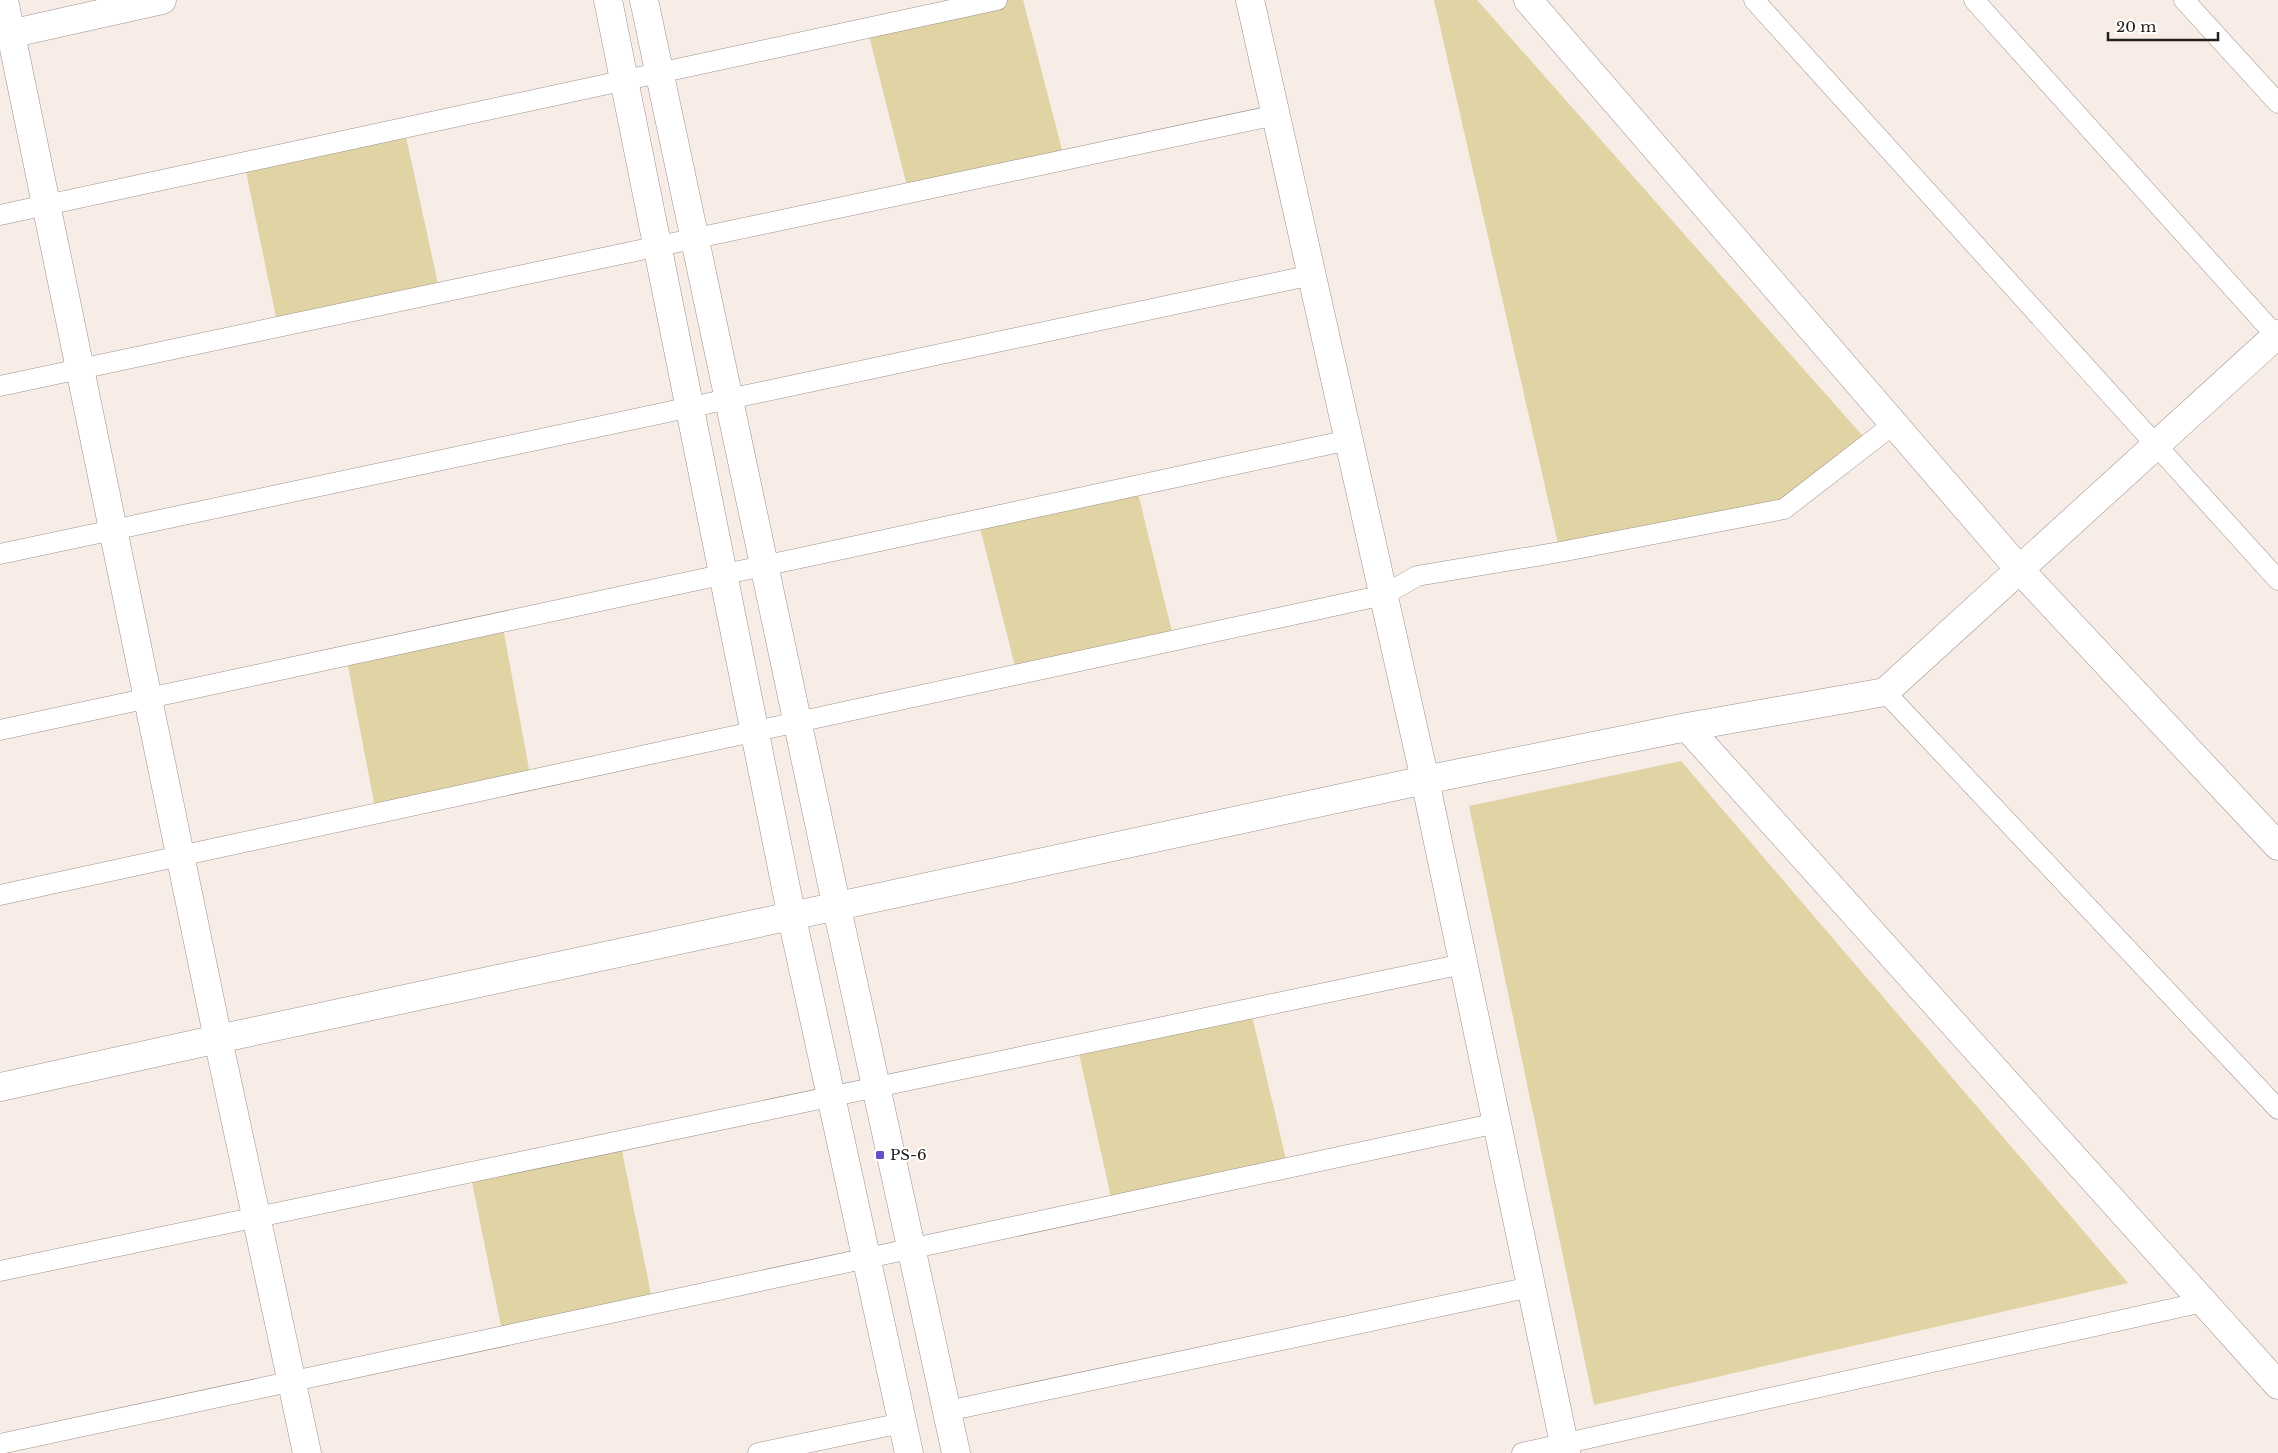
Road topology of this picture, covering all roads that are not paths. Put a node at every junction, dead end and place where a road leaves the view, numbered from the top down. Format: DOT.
graph roads {
  1 [pos="4,0"];
  2 [pos="162,0"];
  3 [pos="608,0"];
  4 [pos="644,0"];
  5 [pos="997,0"];
  6 [pos="1250,0"];
  7 [pos="1528,0"];
  8 [pos="1754,0"];
  9 [pos="1974,0"];
  10 [pos="2184,0"];
  11 [pos="5,35"];
  12 [pos="660,73"];
  13 [pos="624,80"];
  14 [pos="2278,103"];
  15 [pos="1276,115"];
  16 [pos="46,205"];
  17 [pos="0,215"];
  18 [pos="695,238"];
  19 [pos="658,246"];
  20 [pos="1312,275"];
  21 [pos="2277,336"];
  22 [pos="80,369"];
  23 [pos="0,386"];
  24 [pos="729,399"];
  25 [pos="690,408"];
  26 [pos="1894,424"];
  27 [pos="1349,440"];
  28 [pos="2156,445"];
  29 [pos="113,530"];
  30 [pos="0,554"];
  31 [pos="764,566"];
  32 [pos="2019,569"];
  33 [pos="723,575"];
  34 [pos="2278,580"];
  35 [pos="1384,595"];
  36 [pos="1885,692"];
  37 [pos="147,698"];
  38 [pos="798,722"];
  39 [pos="1687,727"];
  40 [pos="0,730"];
  41 [pos="755,731"];
  42 [pos="1425,780"];
  43 [pos="2278,846"];
  44 [pos="179,856"];
  45 [pos="0,895"];
  46 [pos="836,908"];
  47 [pos="792,918"];
  48 [pos="1463,964"];
  49 [pos="218,1039"];
  50 [pos="0,1087"];
  51 [pos="876,1087"];
  52 [pos="831,1097"];
  53 [pos="2278,1109"];
  54 [pos="1497,1123"];
  55 [pos="257,1218"];
  56 [pos="911,1248"];
  57 [pos="866,1258"];
  58 [pos="0,1271"];
  59 [pos="1531,1287"];
  60 [pos="2203,1302"];
  61 [pos="292,1381"];
  62 [pos="2278,1385"];
  63 [pos="947,1411"];
  64 [pos="902,1423"];
  65 [pos="0,1444"];
  66 [pos="1565,1448"];
  67 [pos="307,1453"];
  68 [pos="758,1453"];
  69 [pos="909,1453"];
  70 [pos="956,1453"];
  71 [pos="1522,1453"];
  1 -- 11 [label="street"];
  2 -- 11 [label="street"];
  3 -- 13 [label="street"];
  4 -- 12 [label="street"];
  5 -- 12 [label="lane"];
  6 -- 15 [label="street"];
  7 -- 26 [label="street"];
  8 -- 28 [label="lane"];
  9 -- 21 [label="lane"];
  10 -- 14 [label="lane"];
  11 -- 16 [label="street"];
  12 -- 13 [label="lane"];
  12 -- 18 [label="street"];
  13 -- 16 [label="lane"];
  13 -- 19 [label="street"];
  15 -- 18 [label="lane"];
  15 -- 20 [label="street"];
  16 -- 17 [label="lane"];
  16 -- 22 [label="street"];
  18 -- 19 [label="lane"];
  18 -- 24 [label="street"];
  19 -- 22 [label="lane"];
  19 -- 25 [label="street"];
  20 -- 24 [label="lane"];
  20 -- 27 [label="street"];
  21 -- 28 [label="street"];
  22 -- 23 [label="lane"];
  22 -- 29 [label="street"];
  24 -- 25 [label="lane"];
  24 -- 31 [label="street"];
  25 -- 29 [label="lane"];
  25 -- 33 [label="street"];
  26 -- 32 [label="street"];
  26 -- 35 [label="lane"];
  27 -- 31 [label="lane"];
  27 -- 35 [label="street"];
  28 -- 32 [label="street"];
  28 -- 34 [label="lane"];
  29 -- 30 [label="lane"];
  29 -- 37 [label="street"];
  31 -- 33 [label="lane"];
  31 -- 38 [label="street"];
  32 -- 36 [label="street"];
  32 -- 43 [label="street"];
  33 -- 37 [label="lane"];
  33 -- 41 [label="street"];
  35 -- 38 [label="lane"];
  35 -- 42 [label="street"];
  36 -- 39 [label="street"];
  36 -- 53 [label="lane"];
  37 -- 40 [label="lane"];
  37 -- 44 [label="street"];
  38 -- 41 [label="lane"];
  38 -- 46 [label="street"];
  39 -- 42 [label="street"];
  39 -- 60 [label="street"];
  41 -- 44 [label="lane"];
  41 -- 47 [label="street"];
  42 -- 46 [label="street"];
  42 -- 48 [label="street"];
  44 -- 45 [label="lane"];
  44 -- 49 [label="street"];
  46 -- 47 [label="street"];
  46 -- 51 [label="street"];
  47 -- 49 [label="street"];
  47 -- 52 [label="street"];
  48 -- 51 [label="lane"];
  48 -- 54 [label="street"];
  49 -- 50 [label="street"];
  49 -- 55 [label="street"];
  51 -- 52 [label="lane"];
  51 -- 56 [label="street"];
  52 -- 55 [label="lane"];
  52 -- 57 [label="street"];
  54 -- 56 [label="lane"];
  54 -- 59 [label="street"];
  55 -- 58 [label="lane"];
  55 -- 61 [label="street"];
  56 -- 57 [label="lane"];
  56 -- 63 [label="street"];
  57 -- 61 [label="lane"];
  57 -- 64 [label="street"];
  59 -- 63 [label="lane"];
  59 -- 66 [label="street"];
  60 -- 62 [label="street"];
  60 -- 66 [label="lane"];
  61 -- 65 [label="lane"];
  61 -- 67 [label="street"];
  63 -- 70 [label="street"];
  64 -- 68 [label="lane"];
  64 -- 69 [label="street"];
  66 -- 71 [label="lane"];
}
